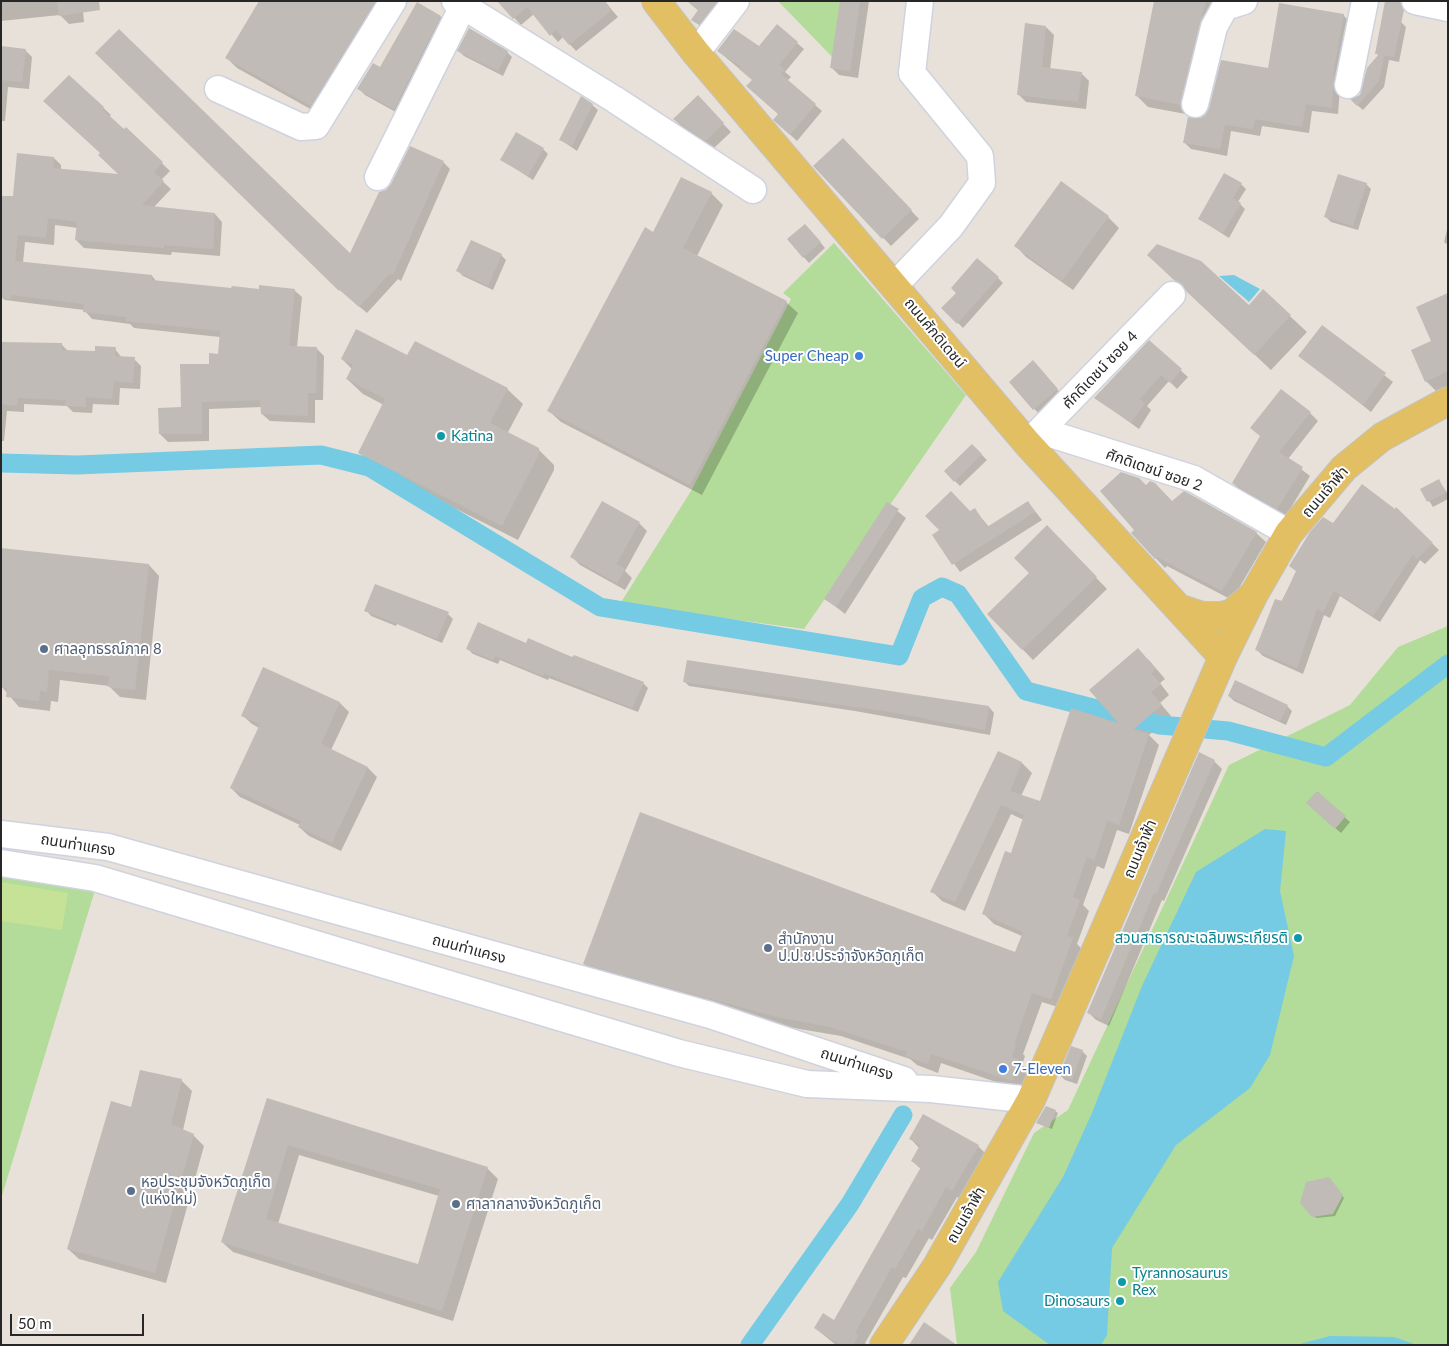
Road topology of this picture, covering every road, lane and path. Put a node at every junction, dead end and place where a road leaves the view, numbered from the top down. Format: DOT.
graph roads {
  1 [pos="393,1"];
  2 [pos="656,1"];
  3 [pos="736,1"];
  4 [pos="920,1"];
  5 [pos="1244,1"];
  6 [pos="1365,1"];
  7 [pos="1415,1"];
  8 [pos="459,4"];
  9 [pos="1448,8"];
  10 [pos="696,53"];
  11 [pos="1348,85"];
  12 [pos="218,89"];
  13 [pos="1195,104"];
  14 [pos="378,177"];
  15 [pos="753,190"];
  16 [pos="894,286"];
  17 [pos="1172,295"];
  18 [pos="1448,401"];
  19 [pos="1034,438"];
  20 [pos="1289,533"];
  21 [pos="1254,594"];
  22 [pos="1178,608"];
  23 [pos="1223,658"];
  24 [pos="4,834"];
  25 [pos="1,862"];
  26 [pos="931,1089"];
  27 [pos="1031,1100"];
  28 [pos="884,1345"];
  1 -- 12 [label="street"];
  2 -- 10 [label="main road, ถนนศักดิเดชน์"];
  3 -- 10 [label="street"];
  4 -- 16 [label="street"];
  5 -- 13 [label="street"];
  6 -- 11 [label="street"];
  7 -- 9 [label="street"];
  8 -- 14 [label="street"];
  8 -- 15 [label="street"];
  10 -- 16 [label="main road, ถนนศักดิเดชน์"];
  16 -- 19 [label="main road, ถนนศักดิเดชน์"];
  17 -- 19 [label="street, ศักดิเดชน์ ซอย 4"];
  18 -- 20 [label="main road, ถนนเจ้าฟ้า"];
  19 -- 20 [label="street, ศักดิเดชน์ ซอย 2"];
  19 -- 22 [label="main road, ถนนศักดิเดชน์"];
  20 -- 21 [label="main road, ถนนเจ้าฟ้า"];
  21 -- 22 [label="main road"];
  21 -- 23 [label="main road, ถนนเจ้าฟ้า"];
  22 -- 23 [label="main road, ถนนศักดิเดชน์"];
  23 -- 27 [label="main road, ถนนเจ้าฟ้า"];
  24 -- 25 [label="street"];
  24 -- 26 [label="street, ถนนท่าแครง"];
  25 -- 26 [label="street, ถนนท่าแครง"];
  26 -- 27 [label="street, ถนนท่าแครง"];
  27 -- 28 [label="main road, ถนนเจ้าฟ้า"];
}
